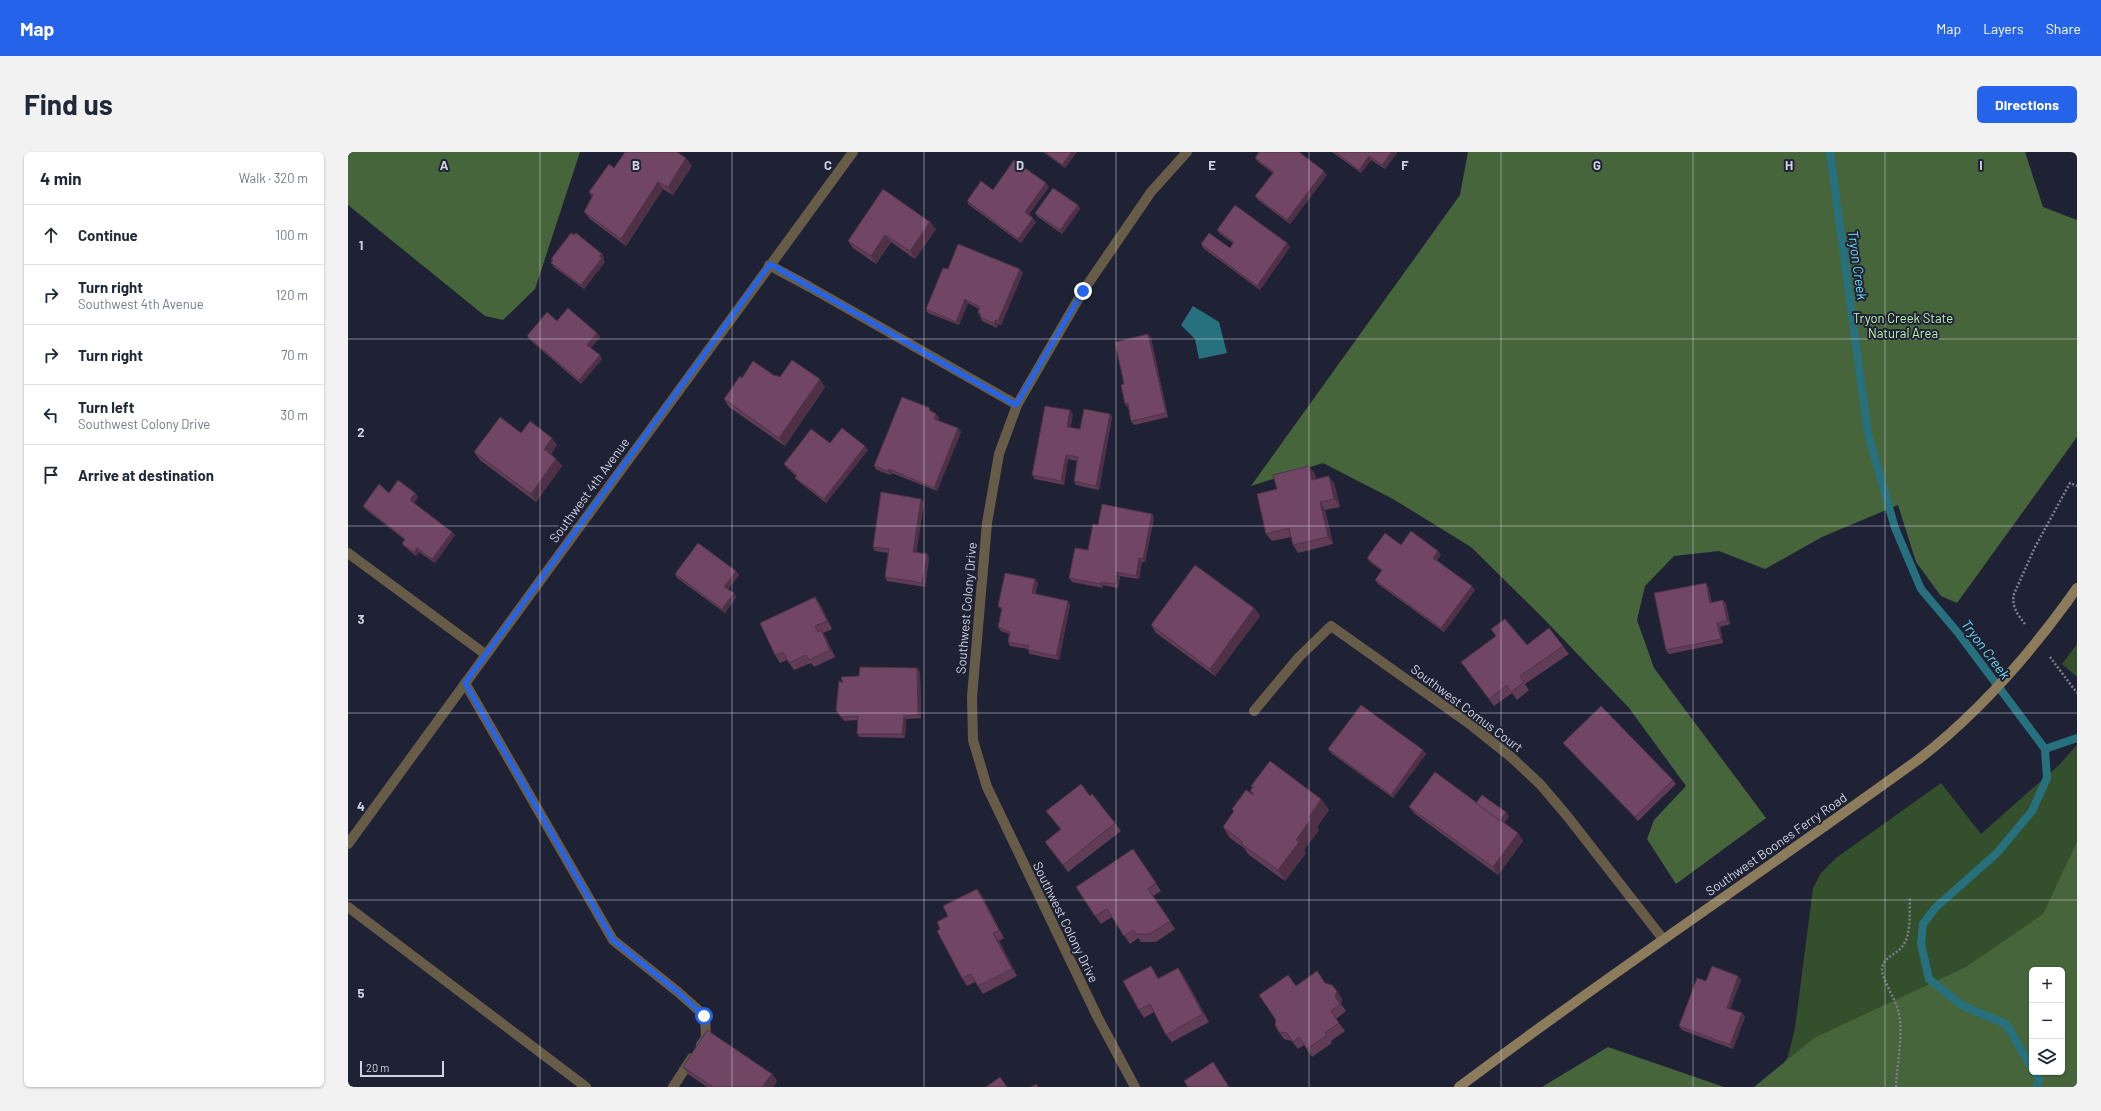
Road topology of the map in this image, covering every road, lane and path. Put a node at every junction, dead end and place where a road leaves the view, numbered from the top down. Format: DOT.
graph roads {
  1 [pos="853,152"];
  2 [pos="1187,152"];
  3 [pos="770,264"];
  4 [pos="1016,405"];
  5 [pos="2077,486"];
  6 [pos="348,553"];
  7 [pos="2077,588"];
  8 [pos="2030,630"];
  9 [pos="486,654"];
  10 [pos="2047,654"];
  11 [pos="465,683"];
  12 [pos="2077,694"];
  13 [pos="1254,711"];
  14 [pos="348,844"];
  15 [pos="1910,898"];
  16 [pos="348,907"];
  17 [pos="1663,939"];
  18 [pos="586,1087"];
  19 [pos="673,1087"];
  20 [pos="1135,1087"];
  21 [pos="1459,1087"];
  22 [pos="1896,1087"];
  1 -- 3 [label="street, Southwest 4th Avenue"];
  2 -- 4 [label="street, Southwest Colony Drive"];
  3 -- 4 [label="street"];
  3 -- 9 [label="street, Southwest 4th Avenue"];
  4 -- 20 [label="street, Southwest Colony Drive"];
  5 -- 8 [label="path"];
  6 -- 9 [label="street"];
  7 -- 17 [label="main road, Southwest Boones Ferry Road, bridge"];
  9 -- 11 [label="street, Southwest 4th Avenue"];
  10 -- 12 [label="path"];
  11 -- 14 [label="street, Southwest 4th Avenue"];
  11 -- 19 [label="street"];
  13 -- 17 [label="street, Southwest Comus Court"];
  15 -- 22 [label="path"];
  16 -- 18 [label="street"];
  17 -- 21 [label="main road, Southwest Boones Ferry Road"];
}
